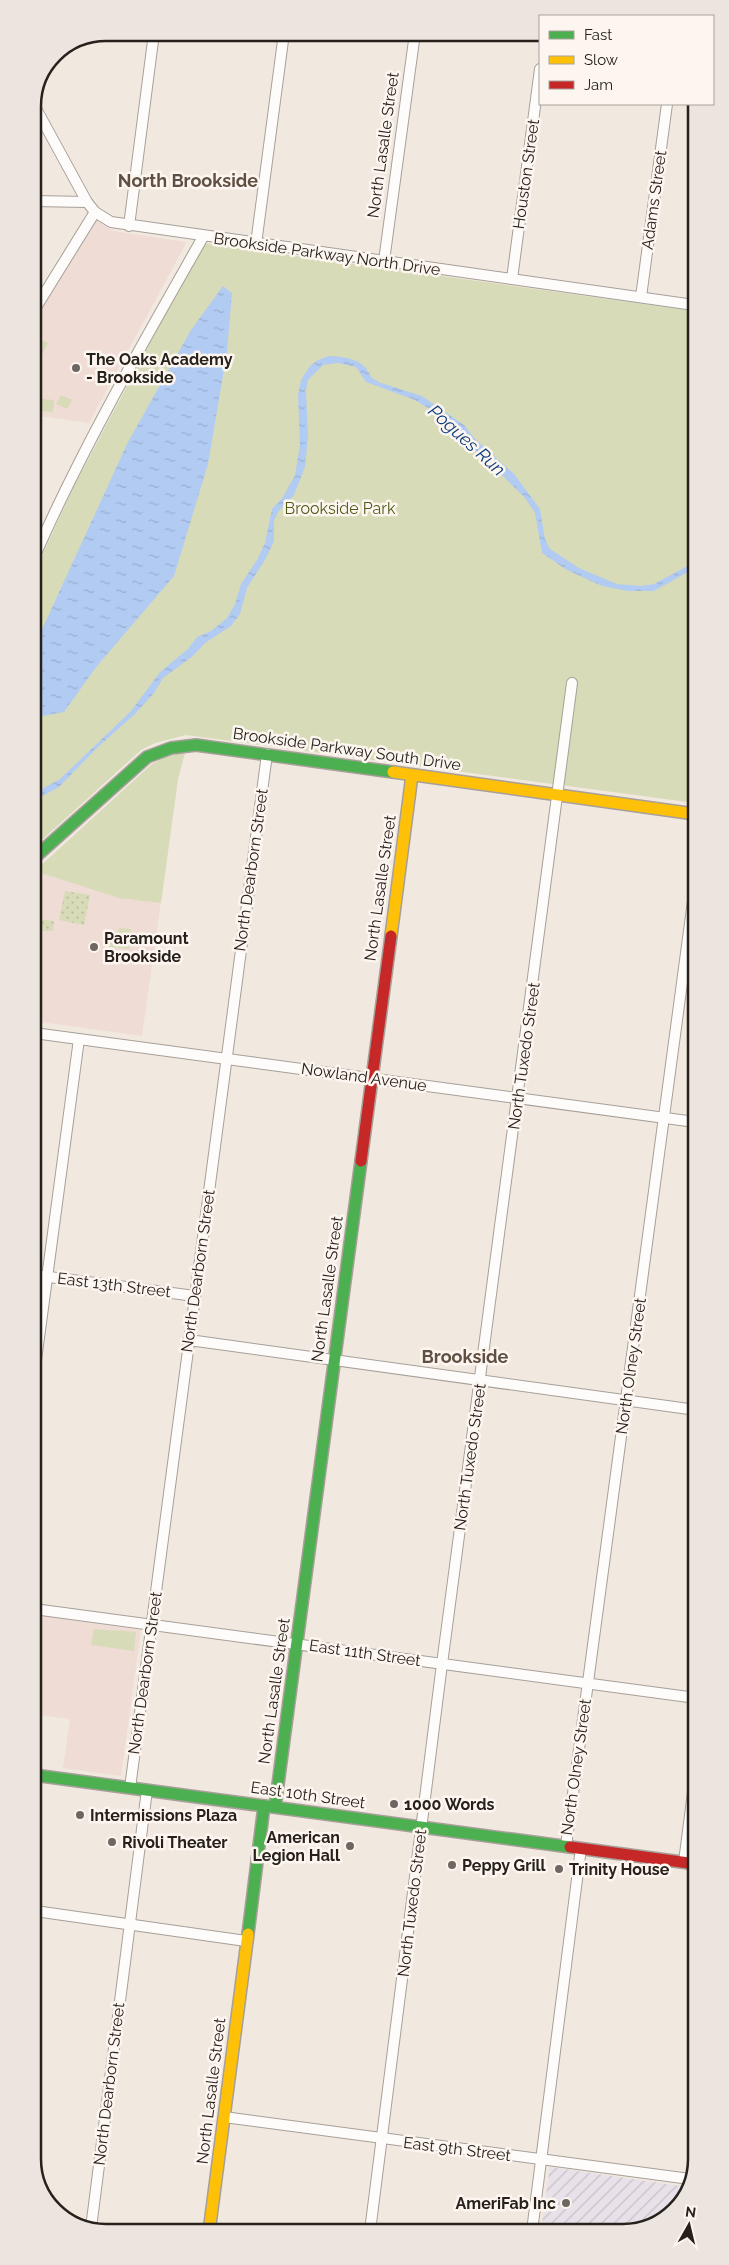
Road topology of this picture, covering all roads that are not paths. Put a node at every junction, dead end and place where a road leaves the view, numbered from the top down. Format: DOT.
graph roads {
  1 [pos="153,41"];
  2 [pos="283,41"];
  3 [pos="414,41"];
  4 [pos="539,76"];
  5 [pos="667,105"];
  6 [pos="41,118"];
  7 [pos="41,201"];
  8 [pos="87,202"];
  9 [pos="95,212"];
  10 [pos="129,226"];
  11 [pos="203,237"];
  12 [pos="256,244"];
  13 [pos="384,261"];
  14 [pos="512,279"];
  15 [pos="641,297"];
  16 [pos="41,299"];
  17 [pos="688,304"];
  18 [pos="41,541"];
  19 [pos="572,683"];
  20 [pos="267,754"];
  21 [pos="412,775"];
  22 [pos="558,795"];
  23 [pos="688,813"];
  24 [pos="41,853"];
  25 [pos="688,938"];
  26 [pos="41,1034"];
  27 [pos="79,1039"];
  28 [pos="226,1058"];
  29 [pos="372,1078"];
  30 [pos="518,1098"];
  31 [pos="664,1118"];
  32 [pos="688,1121"];
  33 [pos="41,1276"];
  34 [pos="47,1276"];
  35 [pos="195,1296"];
  36 [pos="41,1322"];
  37 [pos="189,1340"];
  38 [pos="334,1360"];
  39 [pos="481,1380"];
  40 [pos="626,1400"];
  41 [pos="688,1409"];
  42 [pos="41,1611"];
  43 [pos="152,1625"];
  44 [pos="297,1644"];
  45 [pos="442,1664"];
  46 [pos="588,1683"];
  47 [pos="688,1697"];
  48 [pos="41,1778"];
  49 [pos="130,1788"];
  50 [pos="148,1790"];
  51 [pos="270,1807"];
  52 [pos="422,1827"];
  53 [pos="688,1831"];
  54 [pos="566,1846"];
  55 [pos="582,1848"];
  56 [pos="684,1862"];
  57 [pos="688,1863"];
  58 [pos="41,1912"];
  59 [pos="130,1924"];
  60 [pos="246,1941"];
  61 [pos="224,2117"];
  62 [pos="382,2139"];
  63 [pos="541,2160"];
  64 [pos="685,2178"];
  65 [pos="92,2223"];
  66 [pos="210,2224"];
  67 [pos="371,2224"];
  68 [pos="533,2224"];
  1 -- 10 [label="street"];
  2 -- 12 [label="street"];
  3 -- 13 [label="street, North Lasalle Street"];
  4 -- 14 [label="street, Houston Street"];
  5 -- 15 [label="street, Adams Street"];
  6 -- 8 [label="street"];
  7 -- 8 [label="street"];
  8 -- 9 [label="street"];
  9 -- 10 [label="street"];
  9 -- 16 [label="street"];
  10 -- 11 [label="street"];
  11 -- 12 [label="street, Brookside Parkway North Drive"];
  11 -- 18 [label="street, Brookside Parkway North Drive"];
  12 -- 13 [label="street, Brookside Parkway North Drive"];
  13 -- 14 [label="street, Brookside Parkway North Drive"];
  14 -- 15 [label="street, Brookside Parkway North Drive"];
  15 -- 17 [label="street, Brookside Parkway North Drive"];
  19 -- 22 [label="street, North Tuxedo Street"];
  20 -- 21 [label="street, Brookside Parkway South Drive"];
  20 -- 24 [label="street, Brookside Parkway South Drive"];
  20 -- 28 [label="street, North Dearborn Street"];
  21 -- 22 [label="street, Brookside Parkway South Drive"];
  21 -- 29 [label="street, North Lasalle Street"];
  22 -- 23 [label="street, Brookside Parkway South Drive"];
  22 -- 30 [label="street, North Tuxedo Street"];
  25 -- 31 [label="street, North Olney Street"];
  26 -- 27 [label="street, Nowland Avenue"];
  27 -- 28 [label="street, Nowland Avenue"];
  27 -- 34 [label="street"];
  28 -- 29 [label="street, Nowland Avenue"];
  28 -- 35 [label="street, North Dearborn Street"];
  29 -- 30 [label="street, Nowland Avenue"];
  29 -- 38 [label="street, North Lasalle Street"];
  30 -- 31 [label="street, Nowland Avenue"];
  30 -- 39 [label="street, North Tuxedo Street"];
  31 -- 32 [label="street, Nowland Avenue"];
  31 -- 40 [label="street, North Olney Street"];
  33 -- 34 [label="street, East 13th Street"];
  34 -- 35 [label="street, East 13th Street"];
  34 -- 36 [label="street"];
  35 -- 37 [label="street, North Dearborn Street"];
  37 -- 38 [label="street"];
  37 -- 43 [label="street, North Dearborn Street"];
  38 -- 39 [label="street"];
  38 -- 44 [label="street, North Lasalle Street"];
  39 -- 40 [label="street"];
  39 -- 45 [label="street, North Tuxedo Street"];
  40 -- 41 [label="street"];
  40 -- 46 [label="street, North Olney Street"];
  42 -- 43 [label="street, East 11th Street"];
  43 -- 44 [label="street, East 11th Street"];
  43 -- 49 [label="street, North Dearborn Street"];
  44 -- 45 [label="street, East 11th Street"];
  44 -- 51 [label="street, North Lasalle Street"];
  45 -- 46 [label="street, East 11th Street"];
  45 -- 52 [label="street, North Tuxedo Street"];
  46 -- 47 [label="street, East 11th Street"];
  46 -- 54 [label="street, North Olney Street"];
  48 -- 49 [label="street, East 10th Street"];
  49 -- 50 [label="street, East 10th Street"];
  50 -- 51 [label="street, East 10th Street"];
  50 -- 59 [label="street, North Dearborn Street"];
  51 -- 52 [label="street, East 10th Street"];
  51 -- 60 [label="street, North Lasalle Street"];
  52 -- 54 [label="street, East 10th Street"];
  52 -- 62 [label="street, North Tuxedo Street"];
  53 -- 56 [label="street"];
  54 -- 55 [label="street, East 10th Street"];
  55 -- 56 [label="street, East 10th Street"];
  55 -- 63 [label="street, North Olney Street"];
  56 -- 57 [label="street, East 10th Street"];
  58 -- 59 [label="street"];
  59 -- 60 [label="street"];
  59 -- 65 [label="street, North Dearborn Street"];
  60 -- 61 [label="street, North Lasalle Street"];
  61 -- 62 [label="street, East 9th Street"];
  61 -- 66 [label="street, North Lasalle Street"];
  62 -- 63 [label="street, East 9th Street"];
  62 -- 67 [label="street, North Tuxedo Street"];
  63 -- 64 [label="street, East 9th Street"];
  63 -- 68 [label="street, North Olney Street"];
}
